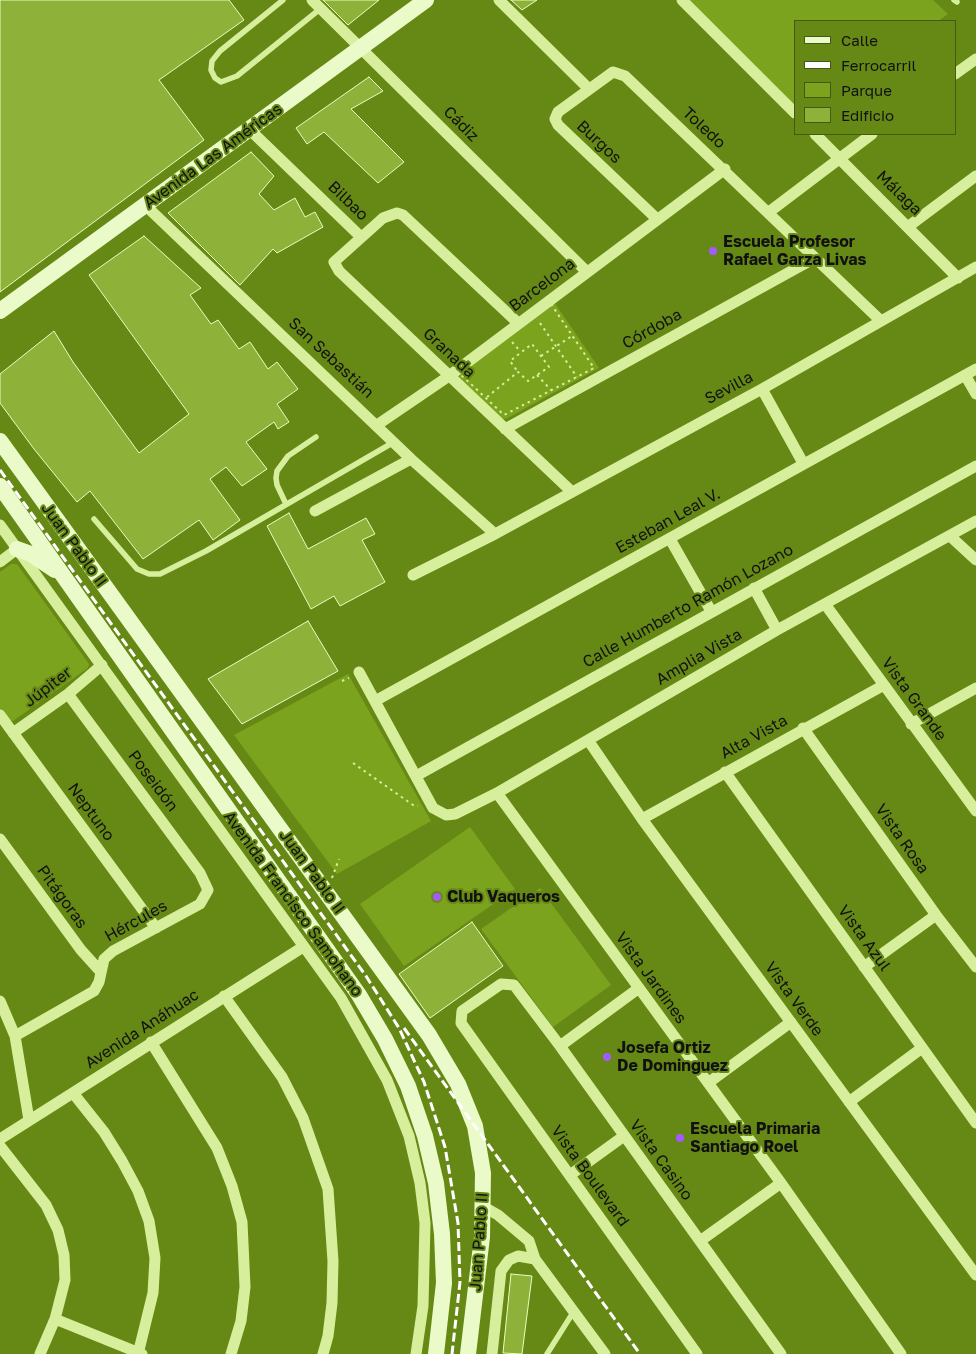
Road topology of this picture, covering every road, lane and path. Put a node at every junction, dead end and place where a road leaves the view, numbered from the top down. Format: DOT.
graph roads {
  1 [pos="283,0"];
  2 [pos="312,0"];
  3 [pos="426,0"];
  4 [pos="499,0"];
  5 [pos="682,0"];
  6 [pos="320,9"];
  7 [pos="361,48"];
  8 [pos="976,59"];
  9 [pos="956,73"];
  10 [pos="590,89"];
  11 [pos="794,112"];
  12 [pos="249,130"];
  13 [pos="816,135"];
  14 [pos="871,135"];
  15 [pos="839,158"];
  16 [pos="725,169"];
  17 [pos="976,176"];
  18 [pos="146,205"];
  19 [pos="769,212"];
  20 [pos="658,219"];
  21 [pos="909,226"];
  22 [pos="361,237"];
  23 [pos="815,258"];
  24 [pos="976,267"];
  25 [pos="587,272"];
  26 [pos="958,278"];
  27 [pos="0,311"];
  28 [pos="535,316"];
  29 [pos="881,321"];
  30 [pos="518,323"];
  31 [pos="508,336"];
  32 [pos="572,336"];
  33 [pos="557,346"];
  34 [pos="520,352"];
  35 [pos="541,356"];
  36 [pos="976,369"];
  37 [pos="518,372"];
  38 [pos="538,375"];
  39 [pos="965,375"];
  40 [pos="449,376"];
  41 [pos="577,377"];
  42 [pos="762,389"];
  43 [pos="552,390"];
  44 [pos="976,394"];
  45 [pos="487,396"];
  46 [pos="377,424"];
  47 [pos="505,428"];
  48 [pos="316,437"];
  49 [pos="0,441"];
  50 [pos="394,442"];
  51 [pos="411,459"];
  52 [pos="803,463"];
  53 [pos="976,466"];
  54 [pos="0,486"];
  55 [pos="572,492"];
  56 [pos="286,504"];
  57 [pos="315,511"];
  58 [pos="94,519"];
  59 [pos="0,525"];
  60 [pos="973,527"];
  61 [pos="495,534"];
  62 [pos="950,536"];
  63 [pos="670,539"];
  64 [pos="17,549"];
  65 [pos="976,560"];
  66 [pos="0,562"];
  67 [pos="413,575"];
  68 [pos="65,578"];
  69 [pos="754,588"];
  70 [pos="825,604"];
  71 [pos="711,611"];
  72 [pos="777,630"];
  73 [pos="102,665"];
  74 [pos="359,672"];
  75 [pos="884,685"];
  76 [pos="976,688"];
  77 [pos="68,694"];
  78 [pos="374,701"];
  79 [pos="0,715"];
  80 [pos="911,724"];
  81 [pos="803,728"];
  82 [pos="13,732"];
  83 [pos="588,740"];
  84 [pos="353,763"];
  85 [pos="725,772"];
  86 [pos="416,776"];
  87 [pos="497,793"];
  88 [pos="435,810"];
  89 [pos="976,812"];
  90 [pos="642,819"];
  91 [pos="0,839"];
  92 [pos="339,859"];
  93 [pos="322,887"];
  94 [pos="208,890"];
  95 [pos="936,915"];
  96 [pos="156,928"];
  97 [pos="303,947"];
  98 [pos="864,967"];
  99 [pos="976,967"];
  100 [pos="100,971"];
  101 [pos="638,988"];
  102 [pos="224,996"];
  103 [pos="0,1001"];
  104 [pos="460,1016"];
  105 [pos="790,1022"];
  106 [pos="15,1036"];
  107 [pos="150,1042"];
  108 [pos="560,1046"];
  109 [pos="922,1048"];
  110 [pos="708,1083"];
  111 [pos="73,1093"];
  112 [pos="849,1102"];
  113 [pos="29,1120"];
  114 [pos="976,1123"];
  115 [pos="624,1136"];
  116 [pos="0,1139"];
  117 [pos="0,1146"];
  118 [pos="570,1175"];
  119 [pos="781,1183"];
  120 [pos="484,1207"];
  121 [pos="700,1241"];
  122 [pos="535,1259"];
  123 [pos="976,1275"];
  124 [pos="574,1311"];
  125 [pos="55,1319"];
  126 [pos="40,1354"];
  127 [pos="139,1354"];
  128 [pos="231,1354"];
  129 [pos="323,1354"];
  130 [pos="416,1354"];
  131 [pos="436,1354"];
  132 [pos="468,1354"];
  133 [pos="492,1354"];
  134 [pos="547,1354"];
  135 [pos="605,1354"];
  136 [pos="697,1354"];
  137 [pos="781,1354"];
  138 [pos="901,1354"];
  1 -- 6 [label="lane"];
  2 -- 6 [label="street, Cádiz"];
  3 -- 7 [label="main road, Avenida Las Américas"];
  4 -- 10 [label="street"];
  5 -- 11 [label="street"];
  6 -- 7 [label="street, Cádiz"];
  7 -- 12 [label="main road, Avenida Las Américas"];
  7 -- 25 [label="street, Cádiz"];
  8 -- 9 [label="street"];
  10 -- 16 [label="street, Toledo"];
  10 -- 20 [label="street, Burgos"];
  12 -- 18 [label="main road, Avenida Las Américas"];
  12 -- 22 [label="street, Bilbao"];
  13 -- 15 [label="street, Málaga"];
  14 -- 15 [label="street"];
  15 -- 19 [label="street"];
  15 -- 21 [label="street, Málaga"];
  16 -- 19 [label="street, Toledo"];
  16 -- 20 [label="street, Barcelona"];
  17 -- 21 [label="street"];
  18 -- 27 [label="main road, Avenida Las Américas"];
  18 -- 46 [label="street, San Sebastián"];
  19 -- 23 [label="street, Toledo"];
  20 -- 25 [label="street, Barcelona"];
  21 -- 26 [label="street, Málaga"];
  22 -- 30 [label="street, Bilbao"];
  22 -- 40 [label="street, Granada"];
  23 -- 29 [label="street, Toledo"];
  23 -- 47 [label="street, Córdoba"];
  24 -- 26 [label="street, Sevilla"];
  25 -- 30 [label="street, Barcelona"];
  26 -- 29 [label="street, Sevilla"];
  28 -- 31 [label="path"];
  28 -- 32 [label="path"];
  28 -- 33 [label="path"];
  29 -- 42 [label="street, Sevilla"];
  30 -- 40 [label="street, Barcelona"];
  31 -- 34 [label="path"];
  31 -- 45 [label="path"];
  32 -- 33 [label="path"];
  32 -- 41 [label="path"];
  33 -- 35 [label="path"];
  33 -- 41 [label="path"];
  34 -- 35 [label="path"];
  34 -- 37 [label="path"];
  35 -- 38 [label="path"];
  36 -- 39 [label="street, Esteban Leal V."];
  37 -- 38 [label="path"];
  37 -- 45 [label="path"];
  38 -- 43 [label="path"];
  39 -- 44 [label="street"];
  39 -- 52 [label="street, Esteban Leal V."];
  40 -- 46 [label="street, Barcelona"];
  40 -- 47 [label="street, Granada"];
  41 -- 43 [label="path"];
  42 -- 52 [label="street"];
  42 -- 55 [label="street, Sevilla"];
  43 -- 45 [label="path"];
  46 -- 50 [label="street, San Sebastián"];
  47 -- 55 [label="street, Granada"];
  48 -- 56 [label="lane"];
  49 -- 93 [label="main road, Juan Pablo II"];
  50 -- 51 [label="street, San Sebastián"];
  50 -- 56 [label="lane"];
  51 -- 57 [label="street"];
  51 -- 61 [label="street, San Sebastián"];
  52 -- 63 [label="street, Esteban Leal V."];
  53 -- 69 [label="street, Calle Humberto Ramón Lozano"];
  54 -- 68 [label="main road, Juan Pablo II"];
  55 -- 61 [label="street, Sevilla"];
  56 -- 58 [label="lane"];
  59 -- 64 [label="street, Avenida Francisco Samohano"];
  60 -- 62 [label="street, Amplia Vista"];
  61 -- 67 [label="street, Sevilla"];
  62 -- 65 [label="street"];
  62 -- 70 [label="street, Amplia Vista"];
  63 -- 71 [label="street"];
  63 -- 78 [label="street, Esteban Leal V."];
  64 -- 66 [label="street"];
  64 -- 68 [label="main road"];
  64 -- 73 [label="street, Avenida Francisco Samohano"];
  68 -- 131 [label="main road, Juan Pablo II"];
  69 -- 71 [label="street, Calle Humberto Ramón Lozano"];
  69 -- 72 [label="street"];
  70 -- 72 [label="street, Amplia Vista"];
  70 -- 75 [label="street, Vista Grande"];
  71 -- 86 [label="street, Calle Humberto Ramón Lozano"];
  72 -- 83 [label="street, Amplia Vista"];
  73 -- 77 [label="street, Júpiter"];
  73 -- 97 [label="street, Avenida Francisco Samohano"];
  74 -- 78 [label="street"];
  75 -- 80 [label="street, Vista Grande"];
  75 -- 81 [label="street, Alta Vista"];
  76 -- 80 [label="street"];
  77 -- 82 [label="street, Júpiter"];
  77 -- 94 [label="street, Poseidón"];
  78 -- 86 [label="street"];
  79 -- 82 [label="street, Neptuno"];
  80 -- 89 [label="street, Vista Grande"];
  81 -- 85 [label="street, Alta Vista"];
  81 -- 95 [label="street, Vista Rosa"];
  82 -- 96 [label="street, Neptuno"];
  83 -- 87 [label="street, Amplia Vista"];
  83 -- 90 [label="street, Vista Verde"];
  84 -- 88 [label="path"];
  85 -- 90 [label="street, Alta Vista"];
  85 -- 98 [label="street, Vista Azul"];
  86 -- 88 [label="street"];
  87 -- 88 [label="street, Amplia Vista"];
  87 -- 101 [label="street, Vista Jardines"];
  90 -- 105 [label="street, Vista Verde"];
  91 -- 100 [label="street, Pitágoras"];
  92 -- 93 [label="path"];
  93 -- 120 [label="main road, Juan Pablo II"];
  94 -- 96 [label="street, Hércules"];
  95 -- 98 [label="street"];
  95 -- 99 [label="street, Vista Rosa"];
  96 -- 100 [label="street, Hércules"];
  97 -- 102 [label="street, Avenida Anáhuac"];
  97 -- 130 [label="street, Avenida Francisco Samohano"];
  98 -- 109 [label="street, Vista Azul"];
  100 -- 106 [label="street, Hércules"];
  101 -- 108 [label="street"];
  101 -- 110 [label="street, Vista Jardines"];
  102 -- 107 [label="street, Avenida Anáhuac"];
  102 -- 129 [label="street"];
  103 -- 106 [label="street"];
  104 -- 108 [label="street, Vista Casino"];
  104 -- 118 [label="street, Vista Boulevard"];
  105 -- 110 [label="street"];
  105 -- 112 [label="street, Vista Verde"];
  106 -- 113 [label="street"];
  107 -- 111 [label="street, Avenida Anáhuac"];
  107 -- 128 [label="street"];
  108 -- 115 [label="street, Vista Casino"];
  109 -- 112 [label="street"];
  109 -- 114 [label="street, Vista Azul"];
  110 -- 119 [label="street, Vista Jardines"];
  111 -- 113 [label="street, Avenida Anáhuac"];
  111 -- 127 [label="street"];
  112 -- 123 [label="street, Vista Verde"];
  113 -- 116 [label="street, Avenida Anáhuac"];
  115 -- 118 [label="street"];
  115 -- 121 [label="street, Vista Casino"];
  117 -- 125 [label="street"];
  118 -- 136 [label="street, Vista Boulevard"];
  119 -- 121 [label="street"];
  119 -- 138 [label="street, Vista Jardines"];
  120 -- 122 [label="street"];
  120 -- 132 [label="main road, Juan Pablo II"];
  121 -- 137 [label="street, Vista Casino"];
  122 -- 124 [label="street"];
  122 -- 133 [label="street"];
  124 -- 134 [label="lane"];
  124 -- 135 [label="street"];
  125 -- 126 [label="street"];
  125 -- 127 [label="street"];
}
